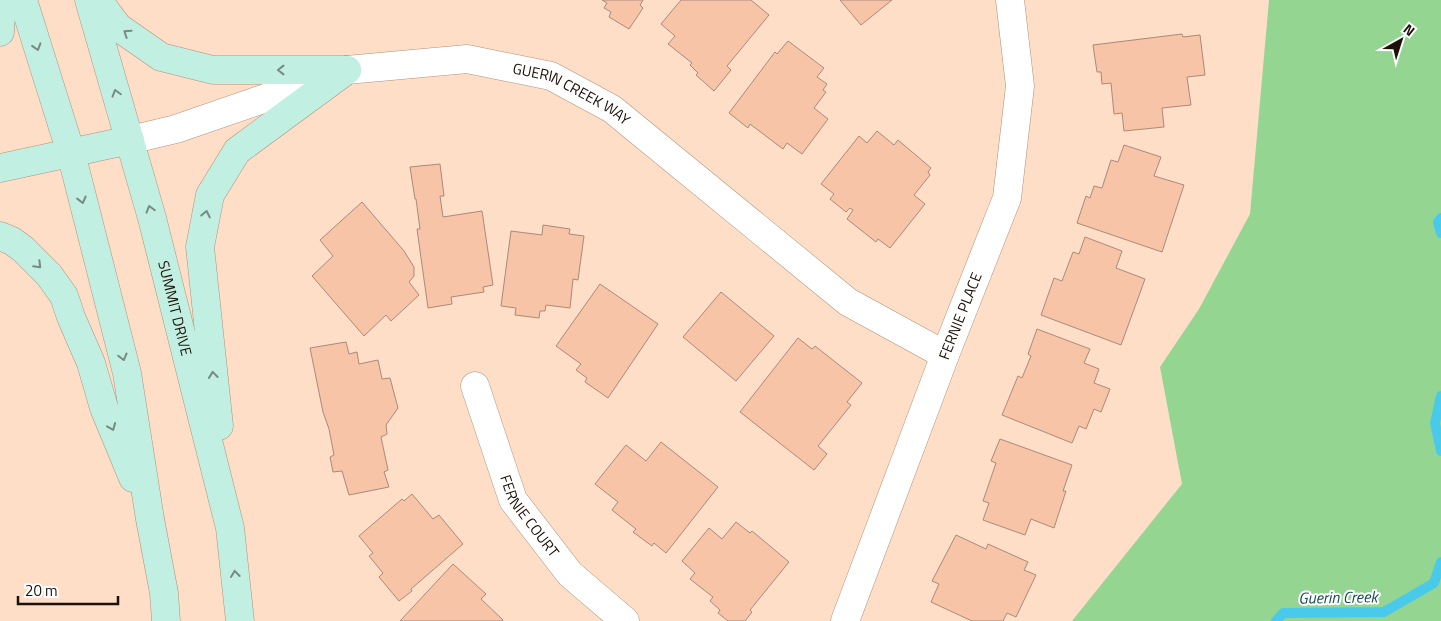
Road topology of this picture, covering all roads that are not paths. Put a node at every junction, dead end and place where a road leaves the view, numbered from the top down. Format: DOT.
graph roads {
  1 [pos="2,0"];
  2 [pos="23,0"];
  3 [pos="89,0"];
  4 [pos="98,0"];
  5 [pos="1010,0"];
  6 [pos="0,32"];
  7 [pos="347,70"];
  8 [pos="130,140"];
  9 [pos="70,153"];
  10 [pos="0,168"];
  11 [pos="0,236"];
  12 [pos="945,355"];
  13 [pos="475,386"];
  14 [pos="150,519"];
  15 [pos="230,528"];
  16 [pos="166,621"];
  17 [pos="240,621"];
  18 [pos="625,621"];
  19 [pos="845,621"];
  1 -- 6 [label="main road"];
  2 -- 9 [label="main road, one-way"];
  8 -- 3 [label="main road, SUMMIT DRIVE, one-way"];
  7 -- 4 [label="main road, one-way"];
  5 -- 12 [label="street, FERNIE PLACE"];
  7 -- 8 [label="street, GUERIN CREEK WAY"];
  7 -- 12 [label="street, GUERIN CREEK WAY"];
  15 -- 7 [label="main road, one-way"];
  8 -- 9 [label="main road"];
  15 -- 8 [label="main road, SUMMIT DRIVE, one-way"];
  9 -- 10 [label="main road"];
  9 -- 14 [label="main road, one-way"];
  11 -- 14 [label="main road, one-way"];
  12 -- 19 [label="street, FERNIE PLACE"];
  13 -- 18 [label="street, FERNIE COURT"];
  14 -- 16 [label="main road"];
  17 -- 15 [label="main road, SUMMIT DRIVE, one-way"];
}
